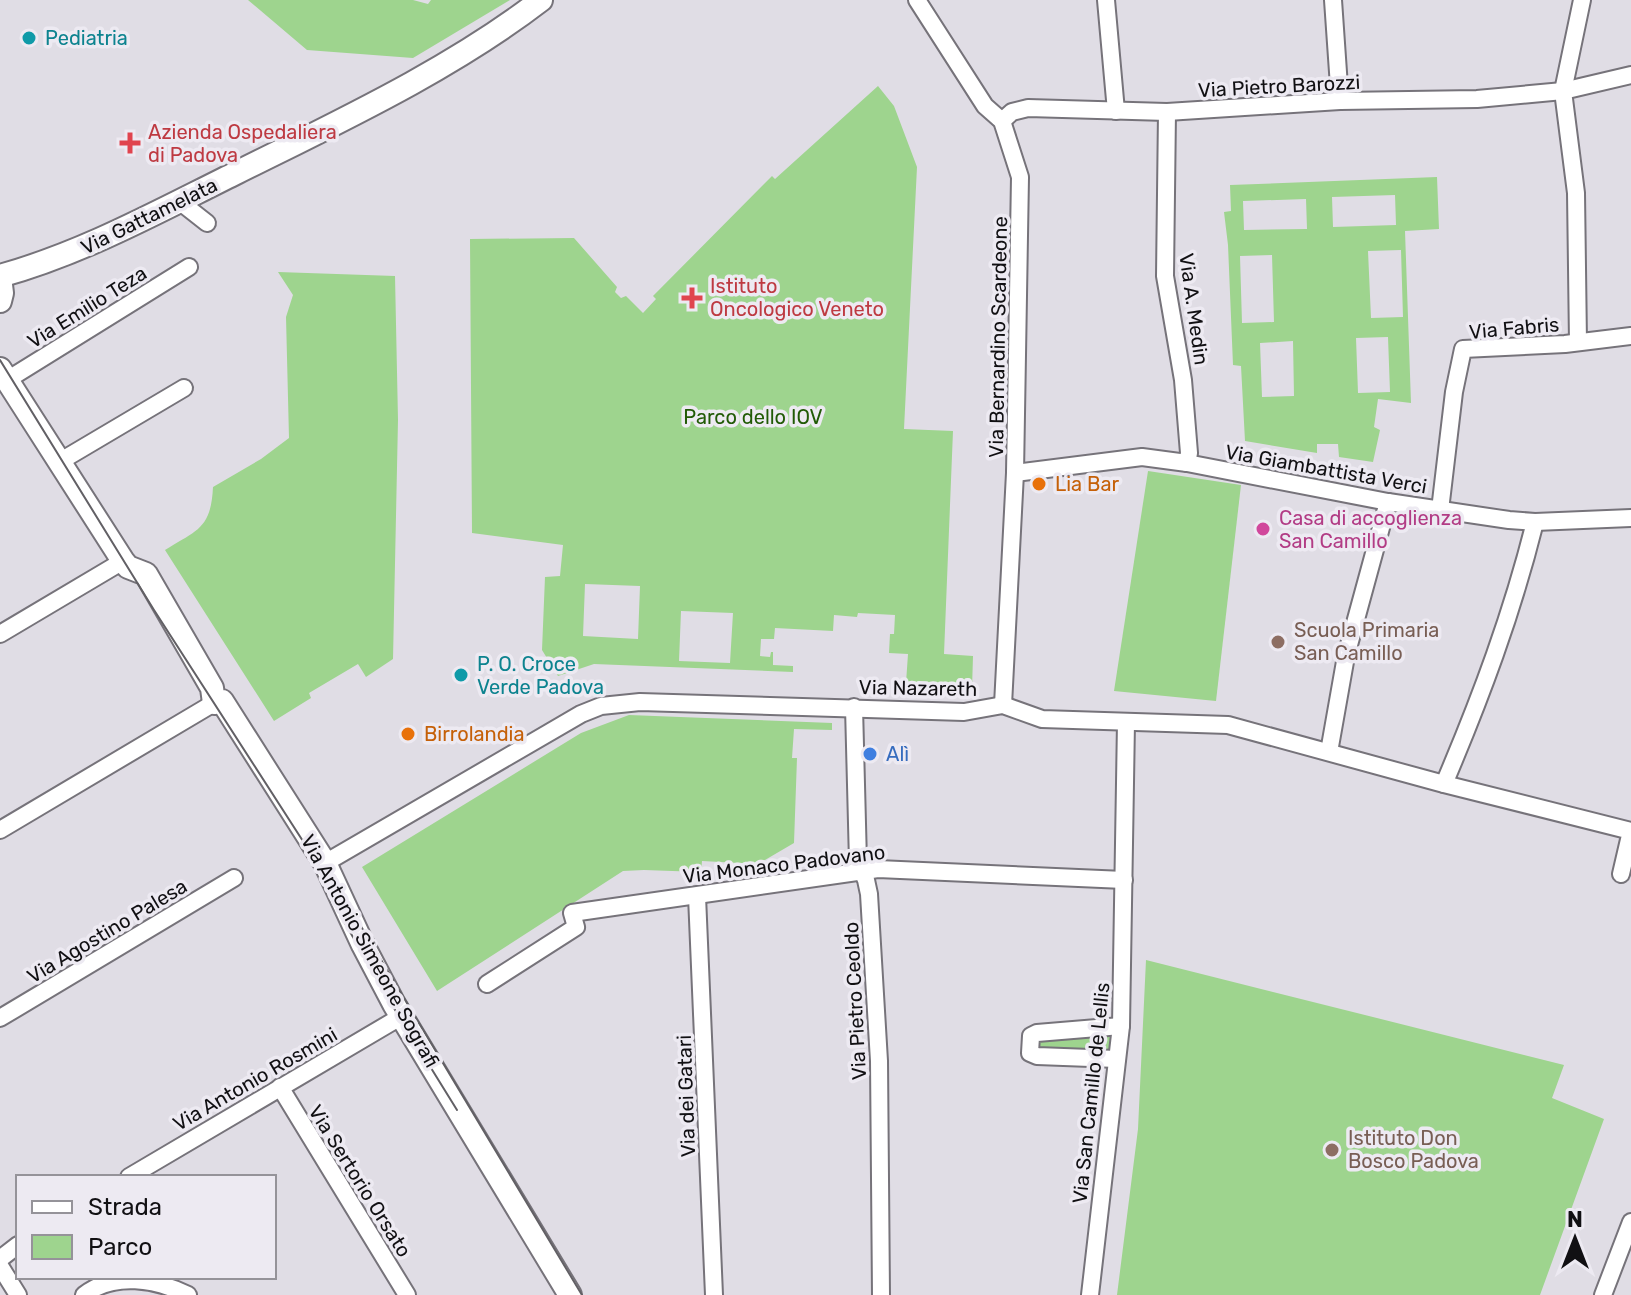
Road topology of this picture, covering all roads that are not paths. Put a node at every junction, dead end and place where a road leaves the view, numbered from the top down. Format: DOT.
graph roads {
  1 [pos="541,0"];
  2 [pos="917,0"];
  3 [pos="1106,0"];
  4 [pos="1333,0"];
  5 [pos="1582,0"];
  6 [pos="1631,75"];
  7 [pos="1563,91"];
  8 [pos="1340,101"];
  9 [pos="1116,111"];
  10 [pos="1167,112"];
  11 [pos="1002,121"];
  12 [pos="179,201"];
  13 [pos="207,223"];
  14 [pos="189,267"];
  15 [pos="0,276"];
  16 [pos="0,301"];
  17 [pos="1631,336"];
  18 [pos="1578,342"];
  19 [pos="3,375"];
  20 [pos="184,388"];
  21 [pos="59,462"];
  22 [pos="1187,463"];
  23 [pos="1015,473"];
  24 [pos="1388,502"];
  25 [pos="1440,510"];
  26 [pos="1631,518"];
  27 [pos="1535,522"];
  28 [pos="123,561"];
  29 [pos="0,634"];
  30 [pos="214,703"];
  31 [pos="1003,705"];
  32 [pos="854,707"];
  33 [pos="1126,722"];
  34 [pos="1329,752"];
  35 [pos="1444,784"];
  36 [pos="0,830"];
  37 [pos="1631,831"];
  38 [pos="325,863"];
  39 [pos="861,870"];
  40 [pos="1621,874"];
  41 [pos="234,878"];
  42 [pos="1124,880"];
  43 [pos="697,896"];
  44 [pos="487,984"];
  45 [pos="402,1016"];
  46 [pos="0,1018"];
  47 [pos="1121,1026"];
  48 [pos="1117,1059"];
  49 [pos="280,1087"];
  50 [pos="132,1175"];
  51 [pos="1631,1222"];
  52 [pos="16,1247"];
  53 [pos="0,1259"];
  54 [pos="0,1266"];
  55 [pos="1614,1266"];
  56 [pos="1631,1271"];
  57 [pos="18,1295"];
  58 [pos="84,1295"];
  59 [pos="188,1295"];
  60 [pos="407,1295"];
  61 [pos="570,1295"];
  62 [pos="714,1295"];
  63 [pos="881,1295"];
  64 [pos="1090,1295"];
  65 [pos="1603,1295"];
  1 -- 12 [label="street, Via Gattamelata"];
  2 -- 11 [label="street, Via Bernardino Scardeone"];
  3 -- 9 [label="street"];
  4 -- 8 [label="street"];
  5 -- 7 [label="street"];
  6 -- 7 [label="street, Via Pietro Barozzi"];
  7 -- 8 [label="street, Via Pietro Barozzi"];
  7 -- 18 [label="street"];
  8 -- 10 [label="street, Via Pietro Barozzi"];
  9 -- 10 [label="street, Via Pietro Barozzi"];
  9 -- 11 [label="street, Via Pietro Barozzi"];
  10 -- 22 [label="street, Via A. Medin"];
  11 -- 23 [label="street, Via Bernardino Scardeone"];
  12 -- 13 [label="street"];
  12 -- 15 [label="street, Via Gattamelata"];
  14 -- 19 [label="street, Via Emilio Teza"];
  15 -- 16 [label="street"];
  17 -- 18 [label="street, Via Fabris"];
  18 -- 25 [label="street, Via Fabris"];
  19 -- 21 [label="street, Via Antonio Simeone Sografi"];
  20 -- 21 [label="street"];
  21 -- 28 [label="street, Via Antonio Simeone Sografi"];
  22 -- 23 [label="street, Via Giambattista Verci"];
  22 -- 24 [label="street, Via Giambattista Verci"];
  23 -- 31 [label="street, Via Bernardino Scardeone"];
  24 -- 25 [label="street, Via Giambattista Verci"];
  24 -- 34 [label="street"];
  25 -- 27 [label="street, Via Giambattista Verci"];
  26 -- 27 [label="street, Via Giambattista Verci"];
  27 -- 35 [label="street"];
  28 -- 29 [label="street"];
  28 -- 30 [label="street, Via Antonio Simeone Sografi"];
  30 -- 36 [label="street"];
  30 -- 38 [label="street, Via Antonio Simeone Sografi"];
  31 -- 32 [label="street, Via Nazareth"];
  31 -- 33 [label="street, Via Nazareth"];
  32 -- 38 [label="street, Via Nazareth"];
  32 -- 39 [label="street, Via Pietro Ceoldo"];
  33 -- 34 [label="street, Via Nazareth"];
  33 -- 42 [label="street, Via San Camillo de Lellis"];
  34 -- 35 [label="street, Via Nazareth"];
  35 -- 37 [label="street, Via Nazareth"];
  37 -- 40 [label="street, Via Nazareth"];
  38 -- 45 [label="street, Via Antonio Simeone Sografi"];
  39 -- 42 [label="street, Via Monaco Padovano"];
  39 -- 43 [label="street, Via Monaco Padovano"];
  39 -- 63 [label="street, Via Pietro Ceoldo"];
  41 -- 46 [label="street, Via Agostino Palesa"];
  42 -- 47 [label="street, Via San Camillo de Lellis"];
  43 -- 44 [label="street, Via Monaco Padovano"];
  43 -- 62 [label="street, Via dei Gatari"];
  45 -- 49 [label="street, Via Antonio Rosmini"];
  45 -- 61 [label="street, Via Antonio Simeone Sografi"];
  47 -- 48 [label="street, Via San Camillo de Lellis"];
  47 -- 48 [label="street, Via San Camillo de Lellis"];
  48 -- 64 [label="street, Via San Camillo de Lellis"];
  49 -- 50 [label="street, Via Antonio Rosmini"];
  49 -- 60 [label="street, Via Sertorio Orsato"];
  51 -- 55 [label="street"];
  52 -- 53 [label="street"];
  54 -- 57 [label="street"];
  55 -- 56 [label="street"];
  55 -- 65 [label="street"];
  58 -- 59 [label="street"];
}
